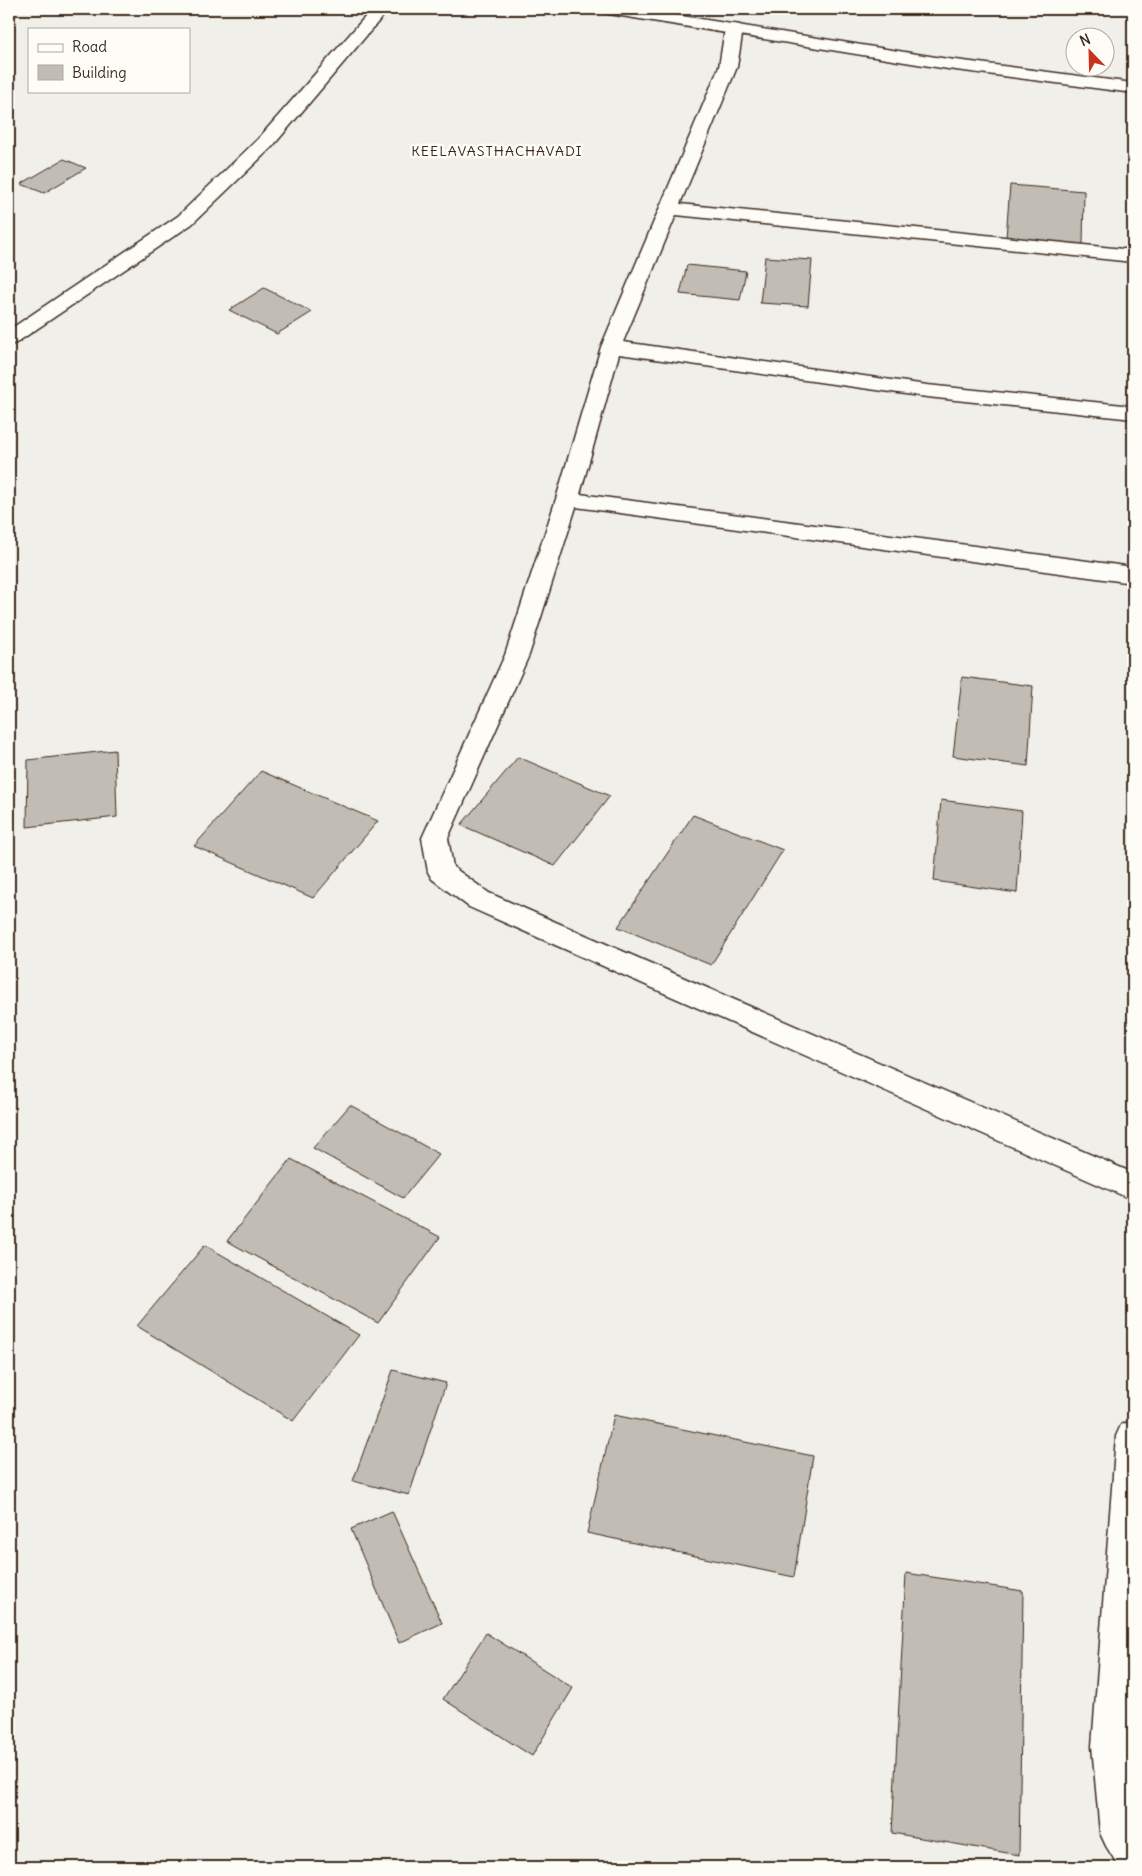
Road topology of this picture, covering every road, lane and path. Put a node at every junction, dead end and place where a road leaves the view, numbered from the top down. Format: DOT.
graph roads {
  1 [pos="381,9"];
  2 [pos="609,9"];
  3 [pos="734,29"];
  4 [pos="1133,88"];
  5 [pos="669,209"];
  6 [pos="1133,256"];
  7 [pos="9,339"];
  8 [pos="611,347"];
  9 [pos="1133,413"];
  10 [pos="567,499"];
  11 [pos="1133,575"];
  12 [pos="1133,1186"];
  13 [pos="1133,1436"];
  14 [pos="1133,1855"];
  1 -- 7 [label="street"];
  2 -- 3 [label="street"];
  3 -- 4 [label="street"];
  3 -- 5 [label="street"];
  5 -- 6 [label="street"];
  5 -- 8 [label="street"];
  8 -- 9 [label="street"];
  8 -- 10 [label="street"];
  10 -- 11 [label="street"];
  10 -- 12 [label="street"];
  13 -- 14 [label="street"];
}
